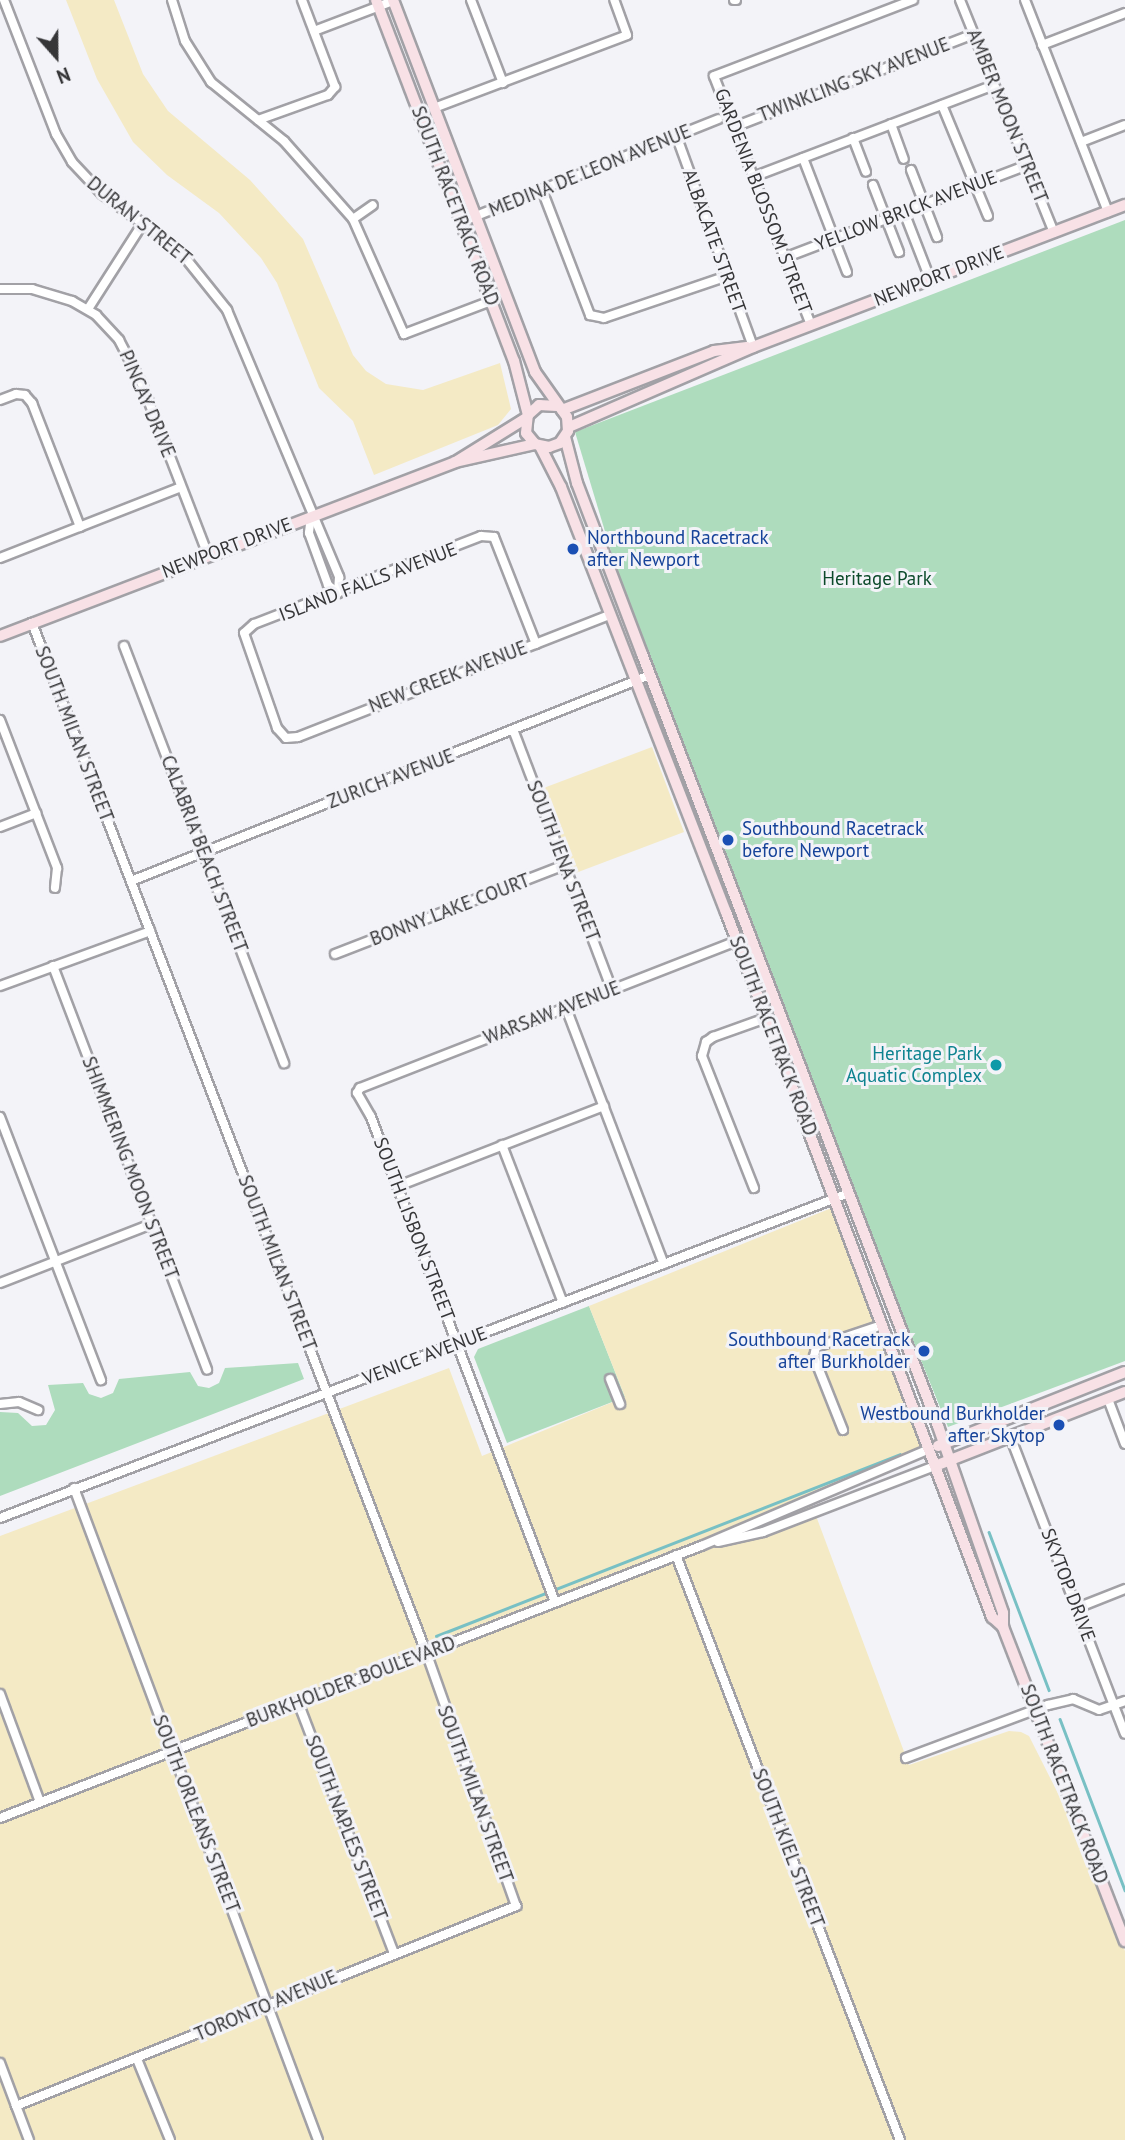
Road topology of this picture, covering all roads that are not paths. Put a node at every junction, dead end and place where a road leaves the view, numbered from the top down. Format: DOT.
graph roads {
  1 [pos="4,0"];
  2 [pos="172,0"];
  3 [pos="302,0"];
  4 [pos="471,0"];
  5 [pos="614,0"];
  6 [pos="914,0"];
  7 [pos="960,0"];
  8 [pos="1025,0"];
  9 [pos="393,1"];
  10 [pos="378,3"];
  11 [pos="1125,13"];
  12 [pos="314,31"];
  13 [pos="974,34"];
  14 [pos="1042,45"];
  15 [pos="503,83"];
  16 [pos="993,85"];
  17 [pos="942,105"];
  18 [pos="433,108"];
  19 [pos="719,119"];
  20 [pos="258,120"];
  21 [pos="891,124"];
  22 [pos="1125,125"];
  23 [pos="734,127"];
  24 [pos="676,135"];
  25 [pos="853,138"];
  26 [pos="1081,142"];
  27 [pos="803,158"];
  28 [pos="905,159"];
  29 [pos="1027,165"];
  30 [pos="911,170"];
  31 [pos="866,172"];
  32 [pos="753,177"];
  33 [pos="873,185"];
  34 [pos="972,185"];
  35 [pos="542,190"];
  36 [pos="924,204"];
  37 [pos="373,205"];
  38 [pos="1125,205"];
  39 [pos="904,212"];
  40 [pos="1108,212"];
  41 [pos="988,216"];
  42 [pos="476,217"];
  43 [pos="353,219"];
  44 [pos="886,219"];
  45 [pos="461,222"];
  46 [pos="144,223"];
  47 [pos="1054,233"];
  48 [pos="937,237"];
  49 [pos="834,239"];
  50 [pos="898,252"];
  51 [pos="784,258"];
  52 [pos="847,272"];
  53 [pos="730,275"];
  54 [pos="930,279"];
  55 [pos="0,289"];
  56 [pos="491,301"];
  57 [pos="88,309"];
  58 [pos="811,325"];
  59 [pos="753,347"];
  60 [pos="0,400"];
  61 [pos="560,408"];
  62 [pos="527,416"];
  63 [pos="567,432"];
  64 [pos="537,445"];
  65 [pos="455,463"];
  66 [pos="181,487"];
  67 [pos="311,516"];
  68 [pos="80,527"];
  69 [pos="208,555"];
  70 [pos="0,558"];
  71 [pos="338,593"];
  72 [pos="610,614"];
  73 [pos="32,623"];
  74 [pos="0,636"];
  75 [pos="536,643"];
  76 [pos="124,646"];
  77 [pos="650,675"];
  78 [pos="635,681"];
  79 [pos="0,720"];
  80 [pos="514,732"];
  81 [pos="286,738"];
  82 [pos="36,813"];
  83 [pos="0,827"];
  84 [pos="203,852"];
  85 [pos="565,865"];
  86 [pos="131,881"];
  87 [pos="55,888"];
  88 [pos="150,931"];
  89 [pos="750,936"];
  90 [pos="737,941"];
  91 [pos="335,954"];
  92 [pos="53,966"];
  93 [pos="0,986"];
  94 [pos="612,990"];
  95 [pos="566,1008"];
  96 [pos="766,1018"];
  97 [pos="284,1063"];
  98 [pos="357,1093"];
  99 [pos="604,1106"];
  100 [pos="0,1117"];
  101 [pos="502,1145"];
  102 [pos="398,1186"];
  103 [pos="754,1188"];
  104 [pos="849,1193"];
  105 [pos="834,1199"];
  106 [pos="151,1224"];
  107 [pos="55,1261"];
  108 [pos="664,1264"];
  109 [pos="0,1283"];
  110 [pos="563,1303"];
  111 [pos="882,1325"];
  112 [pos="458,1343"];
  113 [pos="207,1370"];
  114 [pos="1125,1372"];
  115 [pos="610,1379"];
  116 [pos="101,1380"];
  117 [pos="327,1392"];
  118 [pos="1125,1392"];
  119 [pos="1108,1399"];
  120 [pos="0,1404"];
  121 [pos="620,1404"];
  122 [pos="38,1410"];
  123 [pos="843,1430"];
  124 [pos="1010,1436"];
  125 [pos="944,1443"];
  126 [pos="1125,1444"];
  127 [pos="929,1449"];
  128 [pos="950,1460"];
  129 [pos="935,1466"];
  130 [pos="74,1488"];
  131 [pos="0,1518"];
  132 [pos="701,1546"];
  133 [pos="676,1555"];
  134 [pos="1125,1589"];
  135 [pos="555,1602"];
  136 [pos="1077,1608"];
  137 [pos="1003,1627"];
  138 [pos="426,1653"];
  139 [pos="0,1694"];
  140 [pos="1125,1701"];
  141 [pos="298,1702"];
  142 [pos="1115,1705"];
  143 [pos="1034,1709"];
  144 [pos="1125,1734"];
  145 [pos="172,1750"];
  146 [pos="906,1758"];
  147 [pos="40,1802"];
  148 [pos="0,1818"];
  149 [pos="516,1906"];
  150 [pos="1125,1941"];
  151 [pos="394,1954"];
  152 [pos="268,2004"];
  153 [pos="137,2059"];
  154 [pos="0,2063"];
  155 [pos="16,2106"];
  156 [pos="29,2140"];
  157 [pos="170,2140"];
  158 [pos="318,2140"];
  159 [pos="900,2140"];
  1 -- 46 [label="street, DURAN STREET"];
  2 -- 20 [label="street"];
  3 -- 12 [label="street"];
  4 -- 15 [label="street"];
  5 -- 15 [label="street"];
  6 -- 23 [label="street, GARDENIA BLOSSOM STREET"];
  7 -- 13 [label="street, AMBER MOON STREET"];
  8 -- 14 [label="street"];
  9 -- 10 [label="street"];
  9 -- 18 [label="main road, SOUTH RACETRACK ROAD"];
  10 -- 12 [label="street"];
  10 -- 45 [label="main road, SOUTH RACETRACK ROAD"];
  11 -- 14 [label="street"];
  12 -- 20 [label="street"];
  13 -- 16 [label="street, AMBER MOON STREET"];
  13 -- 23 [label="street, TWINKLING SKY AVENUE"];
  14 -- 26 [label="street"];
  15 -- 18 [label="street"];
  16 -- 17 [label="street"];
  16 -- 29 [label="street, AMBER MOON STREET"];
  17 -- 21 [label="street"];
  17 -- 34 [label="street"];
  18 -- 42 [label="main road, SOUTH RACETRACK ROAD"];
  19 -- 24 [label="street, MEDINA DE LEON AVENUE"];
  20 -- 43 [label="street"];
  21 -- 25 [label="street"];
  21 -- 28 [label="street"];
  22 -- 26 [label="street"];
  23 -- 32 [label="street, GARDENIA BLOSSOM STREET"];
  24 -- 35 [label="street, MEDINA DE LEON AVENUE"];
  24 -- 53 [label="street, ALBACATE STREET"];
  25 -- 27 [label="street"];
  25 -- 31 [label="street"];
  26 -- 40 [label="street"];
  27 -- 32 [label="street"];
  27 -- 49 [label="street"];
  29 -- 34 [label="street, YELLOW BRICK AVENUE"];
  29 -- 47 [label="street, AMBER MOON STREET"];
  30 -- 36 [label="street"];
  32 -- 51 [label="street, GARDENIA BLOSSOM STREET"];
  33 -- 44 [label="street"];
  34 -- 36 [label="street, YELLOW BRICK AVENUE"];
  34 -- 41 [label="street"];
  35 -- 42 [label="street, MEDINA DE LEON AVENUE"];
  35 -- 53 [label="street"];
  36 -- 39 [label="street, YELLOW BRICK AVENUE"];
  36 -- 48 [label="street"];
  37 -- 43 [label="street"];
  38 -- 40 [label="main road, NEWPORT DRIVE"];
  39 -- 44 [label="street, YELLOW BRICK AVENUE"];
  39 -- 54 [label="street"];
  40 -- 47 [label="main road, NEWPORT DRIVE"];
  42 -- 45 [label="street, MEDINA DE LEON AVENUE"];
  42 -- 61 [label="main road, SOUTH RACETRACK ROAD"];
  43 -- 56 [label="street"];
  44 -- 49 [label="street, YELLOW BRICK AVENUE"];
  44 -- 50 [label="street"];
  45 -- 56 [label="main road, SOUTH RACETRACK ROAD"];
  46 -- 57 [label="street"];
  46 -- 67 [label="street, DURAN STREET"];
  47 -- 54 [label="main road, NEWPORT DRIVE"];
  49 -- 51 [label="street, YELLOW BRICK AVENUE"];
  49 -- 52 [label="street"];
  51 -- 58 [label="street, GARDENIA BLOSSOM STREET"];
  53 -- 59 [label="street, ALBACATE STREET"];
  54 -- 58 [label="main road, NEWPORT DRIVE"];
  55 -- 57 [label="street, PINCAY DRIVE"];
  56 -- 62 [label="main road, SOUTH RACETRACK ROAD"];
  57 -- 66 [label="street, PINCAY DRIVE"];
  58 -- 59 [label="main road, NEWPORT DRIVE"];
  59 -- 61 [label="main road, NEWPORT DRIVE"];
  59 -- 63 [label="main road, NEWPORT DRIVE"];
  60 -- 68 [label="street"];
  61 -- 62 [label="main road"];
  61 -- 63 [label="main road"];
  62 -- 64 [label="main road"];
  62 -- 65 [label="main road, NEWPORT DRIVE"];
  63 -- 64 [label="main road"];
  63 -- 77 [label="main road, SOUTH RACETRACK ROAD"];
  64 -- 65 [label="main road, NEWPORT DRIVE"];
  64 -- 72 [label="main road, SOUTH RACETRACK ROAD"];
  65 -- 67 [label="main road, NEWPORT DRIVE"];
  66 -- 68 [label="street"];
  66 -- 69 [label="street, PINCAY DRIVE"];
  67 -- 69 [label="main road, NEWPORT DRIVE"];
  67 -- 71 [label="street"];
  67 -- 71 [label="street"];
  68 -- 70 [label="street"];
  69 -- 73 [label="main road, NEWPORT DRIVE"];
  71 -- 75 [label="street, ISLAND FALLS AVENUE"];
  71 -- 81 [label="street, ISLAND FALLS AVENUE"];
  72 -- 75 [label="street, NEW CREEK AVENUE"];
  72 -- 78 [label="main road, SOUTH RACETRACK ROAD"];
  73 -- 74 [label="main road, NEWPORT DRIVE"];
  73 -- 86 [label="street, SOUTH MILAN STREET"];
  75 -- 81 [label="street, NEW CREEK AVENUE"];
  76 -- 84 [label="street, CALABRIA BEACH STREET"];
  77 -- 78 [label="street, ZURICH AVENUE"];
  77 -- 89 [label="main road, SOUTH RACETRACK ROAD"];
  78 -- 80 [label="street, ZURICH AVENUE"];
  78 -- 90 [label="main road, SOUTH RACETRACK ROAD"];
  79 -- 82 [label="street"];
  80 -- 84 [label="street, ZURICH AVENUE"];
  80 -- 85 [label="street, SOUTH JENA STREET"];
  82 -- 83 [label="street"];
  82 -- 87 [label="street"];
  84 -- 86 [label="street, ZURICH AVENUE"];
  84 -- 97 [label="street, CALABRIA BEACH STREET"];
  85 -- 91 [label="street, BONNY LAKE COURT"];
  85 -- 94 [label="street, SOUTH JENA STREET"];
  86 -- 88 [label="street, SOUTH MILAN STREET"];
  88 -- 92 [label="street"];
  88 -- 117 [label="street, SOUTH MILAN STREET"];
  89 -- 90 [label="street, WARSAW AVENUE"];
  89 -- 104 [label="main road, SOUTH RACETRACK ROAD"];
  90 -- 94 [label="street, WARSAW AVENUE"];
  90 -- 96 [label="main road, SOUTH RACETRACK ROAD"];
  92 -- 93 [label="street"];
  92 -- 106 [label="street, SHIMMERING MOON STREET"];
  94 -- 95 [label="street, WARSAW AVENUE"];
  95 -- 98 [label="street, WARSAW AVENUE"];
  95 -- 99 [label="street"];
  96 -- 103 [label="street"];
  96 -- 105 [label="main road, SOUTH RACETRACK ROAD"];
  98 -- 102 [label="street, SOUTH LISBON STREET"];
  99 -- 101 [label="street"];
  99 -- 108 [label="street"];
  100 -- 107 [label="street"];
  101 -- 102 [label="street"];
  101 -- 110 [label="street"];
  102 -- 112 [label="street, SOUTH LISBON STREET"];
  104 -- 105 [label="street, VENICE AVENUE"];
  104 -- 125 [label="main road, SOUTH RACETRACK ROAD"];
  105 -- 108 [label="street, VENICE AVENUE"];
  105 -- 111 [label="main road, SOUTH RACETRACK ROAD"];
  106 -- 107 [label="street"];
  106 -- 113 [label="street, SHIMMERING MOON STREET"];
  107 -- 109 [label="street"];
  107 -- 116 [label="street"];
  108 -- 110 [label="street, VENICE AVENUE"];
  110 -- 112 [label="street, VENICE AVENUE"];
  111 -- 123 [label="street"];
  111 -- 127 [label="main road, SOUTH RACETRACK ROAD"];
  112 -- 117 [label="street, VENICE AVENUE"];
  112 -- 135 [label="street, SOUTH LISBON STREET"];
  114 -- 125 [label="main road, BURKHOLDER BOULEVARD"];
  115 -- 121 [label="street"];
  117 -- 130 [label="street, VENICE AVENUE"];
  117 -- 138 [label="street, SOUTH MILAN STREET"];
  118 -- 119 [label="main road, BURKHOLDER BOULEVARD"];
  119 -- 124 [label="main road, BURKHOLDER BOULEVARD"];
  119 -- 126 [label="street"];
  120 -- 122 [label="street"];
  124 -- 128 [label="main road, BURKHOLDER BOULEVARD"];
  124 -- 136 [label="street, SKYTOP DRIVE"];
  125 -- 127 [label="main road, BURKHOLDER BOULEVARD"];
  125 -- 128 [label="main road, SOUTH RACETRACK ROAD"];
  127 -- 129 [label="main road, SOUTH RACETRACK ROAD"];
  127 -- 132 [label="street, BURKHOLDER BOULEVARD"];
  128 -- 129 [label="main road, BURKHOLDER BOULEVARD"];
  128 -- 137 [label="main road, SOUTH RACETRACK ROAD"];
  129 -- 132 [label="street, BURKHOLDER BOULEVARD"];
  129 -- 137 [label="main road, SOUTH RACETRACK ROAD"];
  130 -- 131 [label="street, VENICE AVENUE"];
  130 -- 145 [label="street, SOUTH ORLEANS STREET"];
  132 -- 133 [label="street, BURKHOLDER BOULEVARD"];
  133 -- 135 [label="street, BURKHOLDER BOULEVARD"];
  133 -- 159 [label="street, SOUTH KIEL STREET"];
  134 -- 136 [label="street"];
  135 -- 138 [label="street, BURKHOLDER BOULEVARD"];
  136 -- 142 [label="street, SKYTOP DRIVE"];
  137 -- 143 [label="main road, SOUTH RACETRACK ROAD"];
  138 -- 141 [label="street, BURKHOLDER BOULEVARD"];
  138 -- 149 [label="street, SOUTH MILAN STREET"];
  139 -- 147 [label="street"];
  140 -- 142 [label="street"];
  141 -- 145 [label="street, BURKHOLDER BOULEVARD"];
  141 -- 151 [label="street, SOUTH NAPLES STREET"];
  142 -- 143 [label="street"];
  142 -- 144 [label="street, SKYTOP DRIVE"];
  143 -- 146 [label="street"];
  143 -- 150 [label="main road, SOUTH RACETRACK ROAD"];
  145 -- 147 [label="street, BURKHOLDER BOULEVARD"];
  145 -- 152 [label="street, SOUTH ORLEANS STREET"];
  147 -- 148 [label="street, BURKHOLDER BOULEVARD"];
  149 -- 151 [label="street, TORONTO AVENUE"];
  151 -- 152 [label="street, TORONTO AVENUE"];
  152 -- 153 [label="street, TORONTO AVENUE"];
  152 -- 158 [label="street, SOUTH ORLEANS STREET"];
  153 -- 155 [label="street, TORONTO AVENUE"];
  153 -- 157 [label="street"];
  154 -- 155 [label="street"];
  155 -- 156 [label="street"];
}
